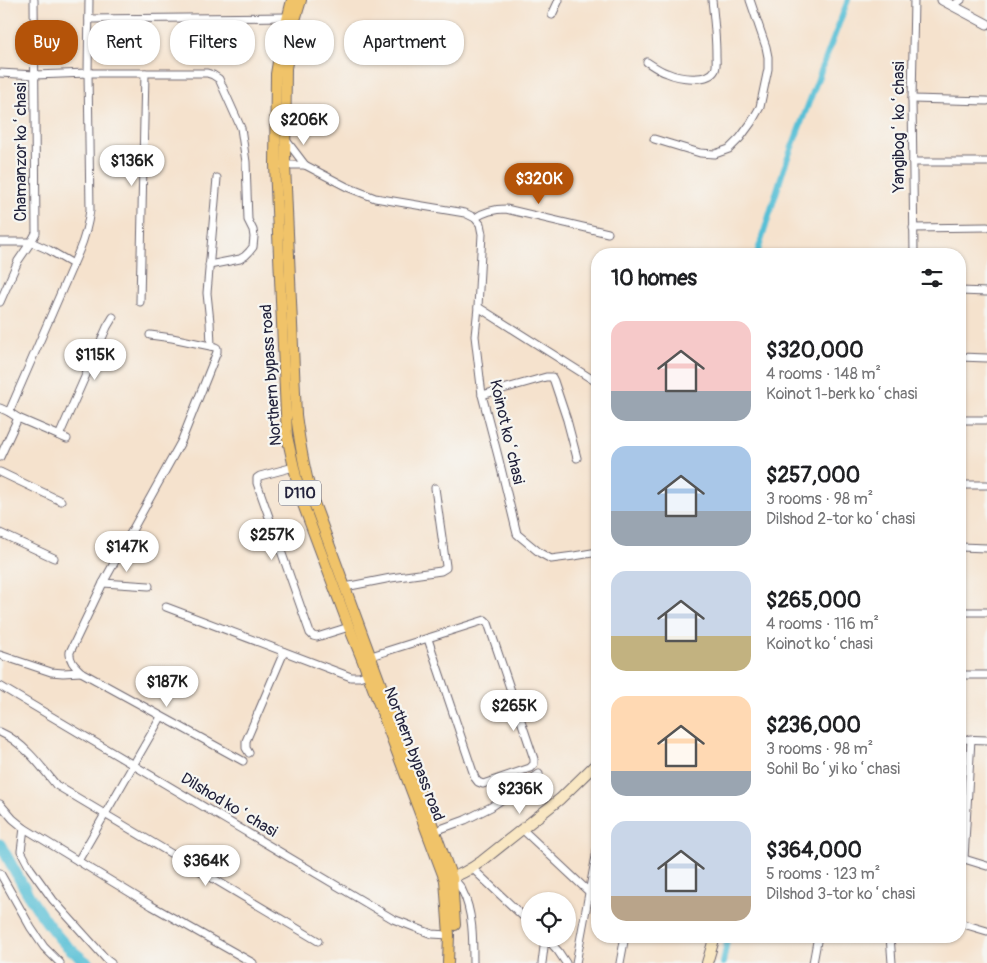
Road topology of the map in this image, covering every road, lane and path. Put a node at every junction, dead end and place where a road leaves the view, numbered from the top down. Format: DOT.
graph roads {
  1 [pos="34,0"];
  2 [pos="89,0"];
  3 [pos="292,0"];
  4 [pos="302,0"];
  5 [pos="559,0"];
  6 [pos="712,0"];
  7 [pos="750,0"];
  8 [pos="914,0"];
  9 [pos="942,0"];
  10 [pos="961,0"];
  11 [pos="954,6"];
  12 [pos="552,15"];
  13 [pos="287,17"];
  14 [pos="89,19"];
  15 [pos="987,24"];
  16 [pos="647,62"];
  17 [pos="88,72"];
  18 [pos="0,73"];
  19 [pos="145,73"];
  20 [pos="35,75"];
  21 [pos="912,99"];
  22 [pos="987,101"];
  23 [pos="285,139"];
  24 [pos="654,139"];
  25 [pos="912,162"];
  26 [pos="987,162"];
  27 [pos="280,165"];
  28 [pos="305,166"];
  29 [pos="217,178"];
  30 [pos="475,218"];
  31 [pos="987,227"];
  32 [pos="913,228"];
  33 [pos="608,233"];
  34 [pos="0,242"];
  35 [pos="31,242"];
  36 [pos="914,248"];
  37 [pos="73,264"];
  38 [pos="209,265"];
  39 [pos="966,291"];
  40 [pos="987,292"];
  41 [pos="0,302"];
  42 [pos="140,302"];
  43 [pos="478,307"];
  44 [pos="113,317"];
  45 [pos="150,335"];
  46 [pos="211,346"];
  47 [pos="966,357"];
  48 [pos="987,358"];
  49 [pos="289,366"];
  50 [pos="591,379"];
  51 [pos="482,395"];
  52 [pos="0,408"];
  53 [pos="9,412"];
  54 [pos="18,418"];
  55 [pos="966,420"];
  56 [pos="987,420"];
  57 [pos="59,436"];
  58 [pos="67,439"];
  59 [pos="0,457"];
  60 [pos="577,458"];
  61 [pos="294,467"];
  62 [pos="0,472"];
  63 [pos="966,485"];
  64 [pos="987,486"];
  65 [pos="435,488"];
  66 [pos="61,501"];
  67 [pos="0,533"];
  68 [pos="966,547"];
  69 [pos="987,548"];
  70 [pos="591,553"];
  71 [pos="54,558"];
  72 [pos="103,583"];
  73 [pos="149,586"];
  74 [pos="345,587"];
  75 [pos="166,606"];
  76 [pos="966,612"];
  77 [pos="987,612"];
  78 [pos="349,628"];
  79 [pos="428,639"];
  80 [pos="284,652"];
  81 [pos="0,655"];
  82 [pos="367,657"];
  83 [pos="82,672"];
  84 [pos="368,674"];
  85 [pos="966,675"];
  86 [pos="987,675"];
  87 [pos="0,686"];
  88 [pos="161,717"];
  89 [pos="0,732"];
  90 [pos="966,739"];
  91 [pos="970,739"];
  92 [pos="987,740"];
  93 [pos="249,753"];
  94 [pos="243,761"];
  95 [pos="134,765"];
  96 [pos="591,769"];
  97 [pos="538,774"];
  98 [pos="966,798"];
  99 [pos="0,804"];
  100 [pos="106,814"];
  101 [pos="24,828"];
  102 [pos="522,830"];
  103 [pos="435,831"];
  104 [pos="966,859"];
  105 [pos="78,861"];
  106 [pos="987,866"];
  107 [pos="472,868"];
  108 [pos="0,872"];
  109 [pos="591,876"];
  110 [pos="448,879"];
  111 [pos="588,890"];
  112 [pos="521,914"];
  113 [pos="966,925"];
  114 [pos="987,931"];
  115 [pos="449,935"];
  116 [pos="318,941"];
  117 [pos="624,943"];
  118 [pos="713,943"];
  119 [pos="817,943"];
  120 [pos="891,943"];
  121 [pos="545,947"];
  122 [pos="554,947"];
  123 [pos="60,963"];
  124 [pos="111,963"];
  125 [pos="253,963"];
  126 [pos="448,963"];
  127 [pos="455,963"];
  128 [pos="473,963"];
  129 [pos="542,963"];
  130 [pos="566,963"];
  131 [pos="576,963"];
  132 [pos="620,963"];
  133 [pos="707,963"];
  134 [pos="813,963"];
  135 [pos="892,963"];
  1 -- 20 [label="street, Chamanzor koʻchasi"];
  2 -- 14 [label="street"];
  3 -- 13 [label="main road, Northern bypass road / D110"];
  4 -- 23 [label="main road, Northern bypass road / D110"];
  5 -- 12 [label="street"];
  6 -- 16 [label="street"];
  7 -- 24 [label="street"];
  8 -- 21 [label="street, Yangibogʻ koʻchasi"];
  9 -- 11 [label="street"];
  10 -- 11 [label="street"];
  11 -- 15 [label="street"];
  13 -- 14 [label="street"];
  13 -- 27 [label="main road, Northern bypass road / D110"];
  14 -- 17 [label="street"];
  17 -- 19 [label="street"];
  17 -- 20 [label="street"];
  17 -- 37 [label="street"];
  18 -- 20 [label="street"];
  19 -- 38 [label="street"];
  19 -- 42 [label="street"];
  20 -- 35 [label="street, Chamanzor koʻchasi"];
  21 -- 22 [label="street"];
  21 -- 25 [label="street, Yangibogʻ koʻchasi"];
  23 -- 27 [label="main road, Northern bypass road / D110"];
  23 -- 28 [label="street"];
  25 -- 26 [label="street"];
  25 -- 32 [label="street, Yangibogʻ koʻchasi"];
  27 -- 28 [label="street"];
  27 -- 49 [label="main road, Northern bypass road / D110"];
  28 -- 30 [label="street"];
  29 -- 38 [label="street"];
  30 -- 33 [label="street"];
  30 -- 43 [label="street, Koinot koʻchasi"];
  31 -- 32 [label="street"];
  32 -- 36 [label="street, Yangibogʻ koʻchasi"];
  34 -- 35 [label="street, Chamanzor koʻchasi"];
  35 -- 37 [label="street, Chamanzor koʻchasi"];
  35 -- 41 [label="street, Chamanzor koʻchasi"];
  37 -- 53 [label="street"];
  38 -- 46 [label="street"];
  39 -- 40 [label="street"];
  43 -- 50 [label="street"];
  43 -- 51 [label="street, Koinot koʻchasi"];
  44 -- 57 [label="street"];
  45 -- 46 [label="street"];
  46 -- 72 [label="street"];
  47 -- 48 [label="street"];
  49 -- 61 [label="main road, Northern bypass road / D110"];
  49 -- 74 [label="main road, Northern bypass road / D110"];
  51 -- 60 [label="street"];
  51 -- 70 [label="street, Koinot koʻchasi"];
  52 -- 53 [label="street"];
  53 -- 54 [label="street"];
  54 -- 57 [label="street"];
  54 -- 59 [label="street"];
  55 -- 56 [label="street"];
  57 -- 58 [label="street"];
  61 -- 78 [label="main road, Northern bypass road / D110"];
  61 -- 78 [label="street"];
  62 -- 66 [label="street"];
  63 -- 64 [label="street"];
  65 -- 74 [label="street"];
  67 -- 71 [label="street"];
  68 -- 69 [label="street"];
  72 -- 73 [label="street"];
  72 -- 83 [label="street"];
  74 -- 82 [label="main road, Northern bypass road / D110"];
  75 -- 80 [label="street"];
  76 -- 77 [label="street"];
  78 -- 82 [label="main road, Northern bypass road / D110"];
  79 -- 79 [label="street"];
  79 -- 82 [label="street"];
  80 -- 84 [label="street"];
  80 -- 93 [label="street"];
  81 -- 83 [label="street"];
  82 -- 84 [label="main road, Northern bypass road / D110"];
  82 -- 103 [label="main road, Northern bypass road / D110"];
  83 -- 88 [label="street"];
  84 -- 110 [label="main road, Northern bypass road / D110"];
  85 -- 86 [label="street"];
  87 -- 95 [label="street, Dilshod koʻchasi"];
  88 -- 94 [label="street"];
  88 -- 95 [label="street"];
  89 -- 100 [label="street"];
  90 -- 91 [label="street"];
  91 -- 92 [label="street"];
  91 -- 98 [label="street"];
  95 -- 100 [label="street"];
  95 -- 115 [label="street, Dilshod koʻchasi"];
  96 -- 102 [label="main road"];
  97 -- 103 [label="street"];
  99 -- 101 [label="street"];
  100 -- 105 [label="street"];
  100 -- 116 [label="street"];
  101 -- 105 [label="street"];
  101 -- 124 [label="street"];
  102 -- 107 [label="main road"];
  102 -- 111 [label="street"];
  103 -- 110 [label="main road, Northern bypass road / D110"];
  104 -- 106 [label="street"];
  105 -- 125 [label="street"];
  107 -- 110 [label="main road"];
  107 -- 112 [label="street"];
  108 -- 123 [label="street"];
  109 -- 111 [label="street"];
  110 -- 115 [label="main road, Northern bypass road / D110"];
  110 -- 127 [label="main road, Northern bypass road / D110"];
  110 -- 128 [label="street"];
  111 -- 131 [label="street"];
  113 -- 114 [label="street"];
  115 -- 126 [label="main road, Northern bypass road / D110"];
  117 -- 132 [label="street"];
  118 -- 133 [label="main road"];
  119 -- 134 [label="street"];
  120 -- 135 [label="street"];
  121 -- 129 [label="street"];
  122 -- 130 [label="street"];
}
